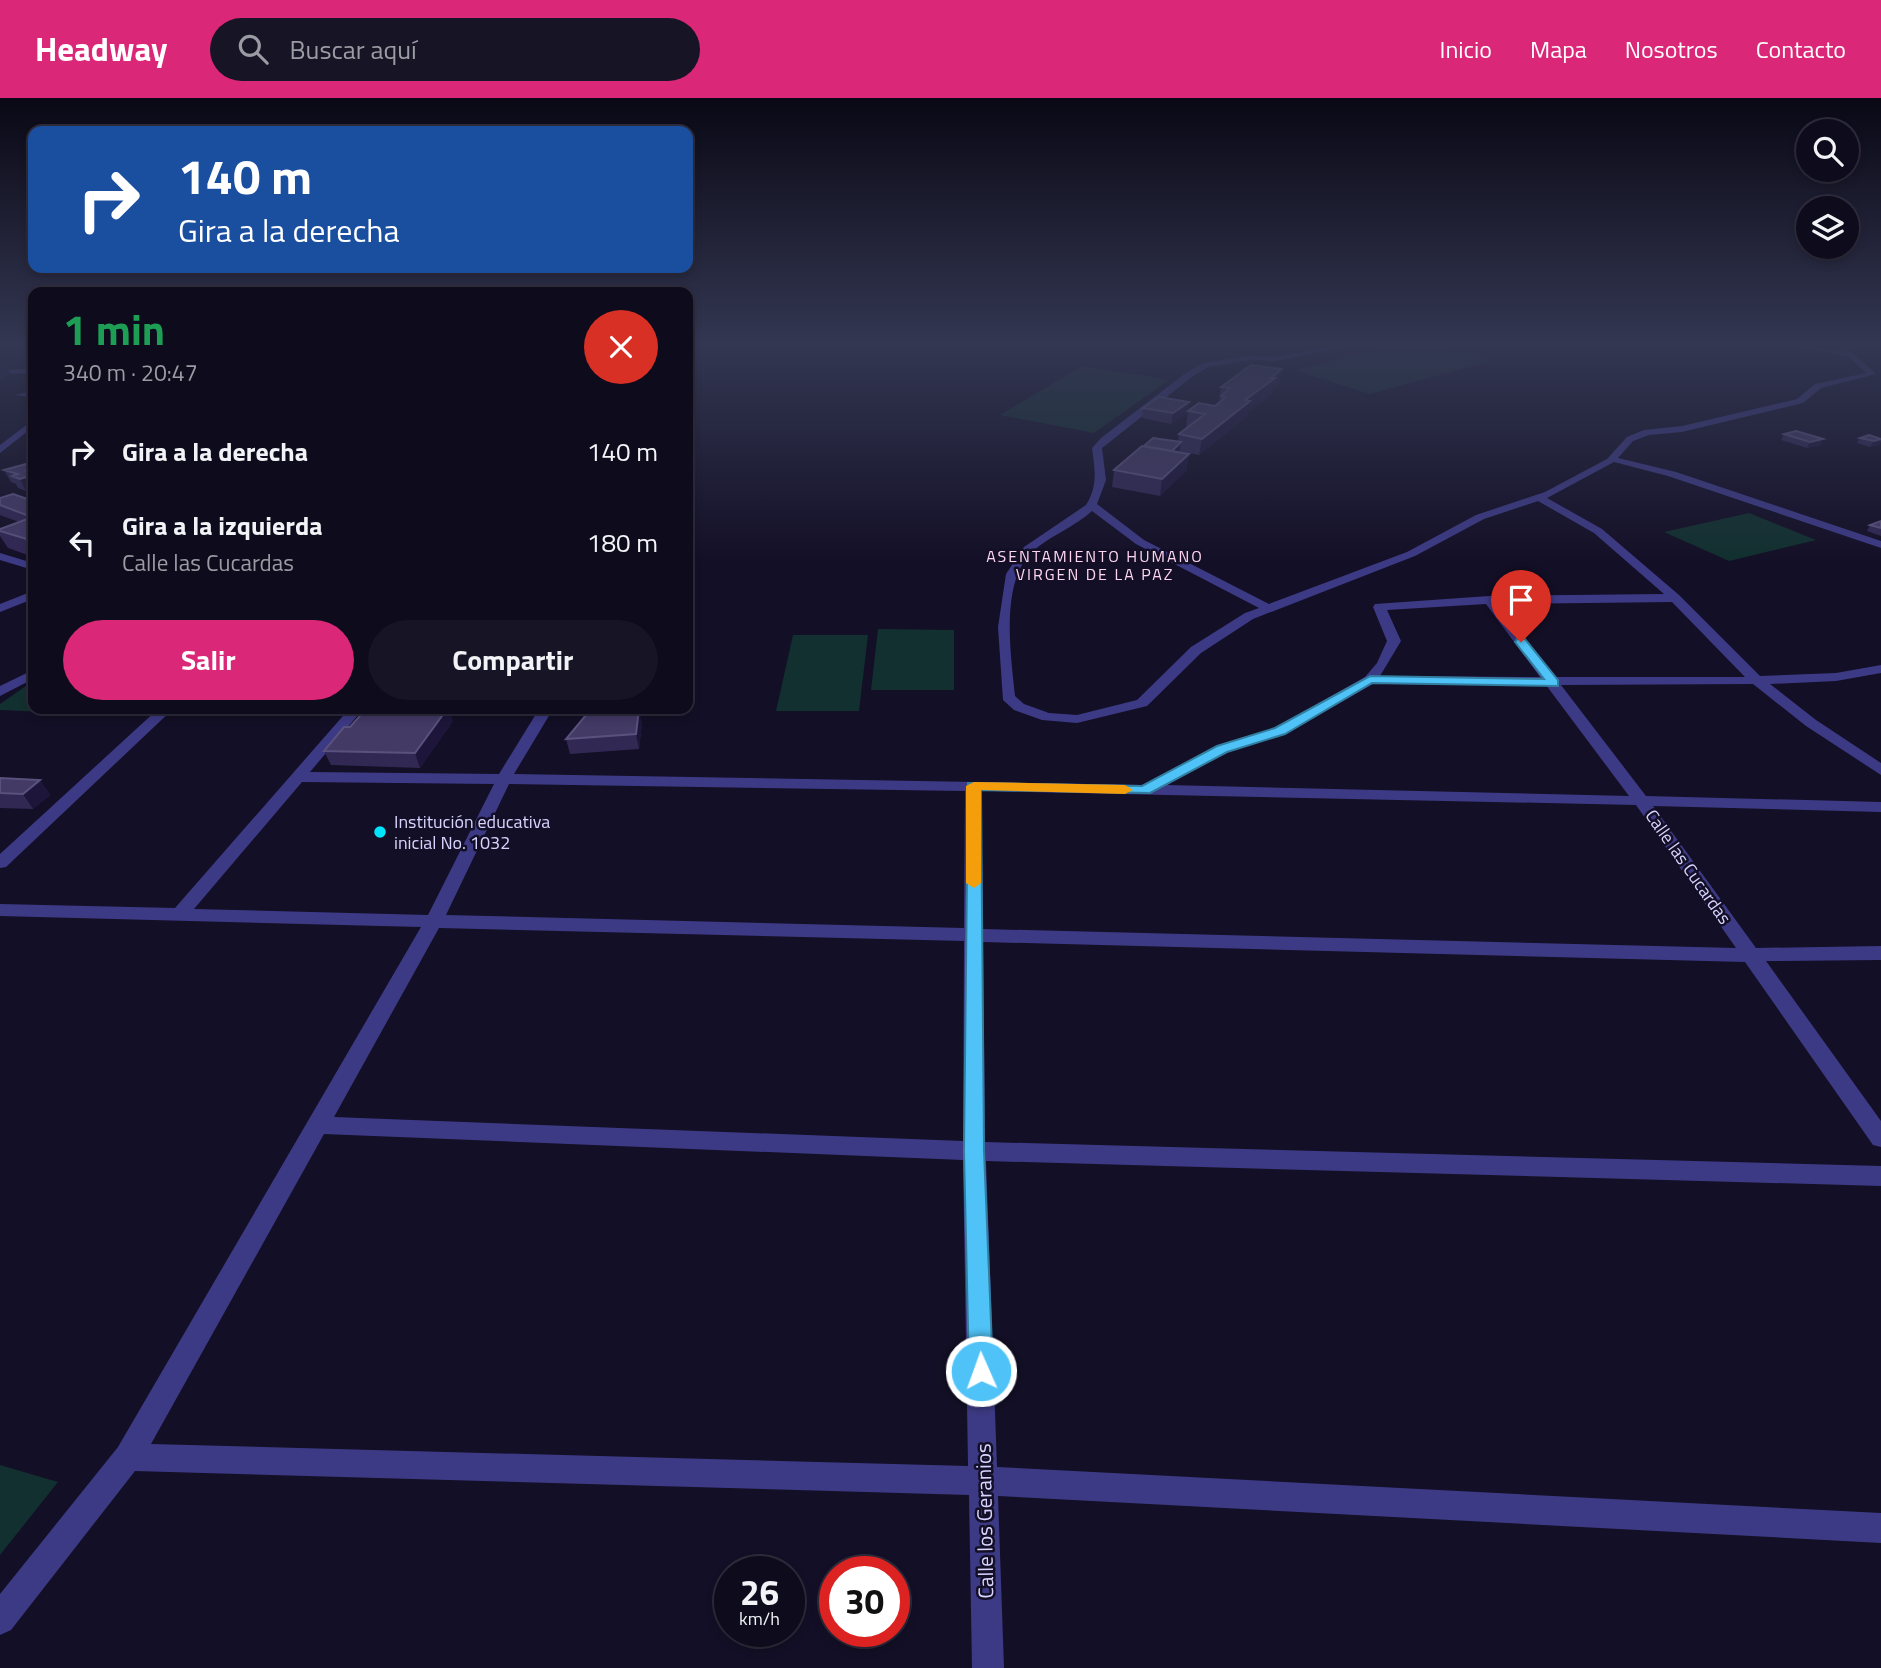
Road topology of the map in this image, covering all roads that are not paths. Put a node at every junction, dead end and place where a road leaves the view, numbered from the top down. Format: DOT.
graph roads {
  1 [pos="1138,416"];
  2 [pos="1742,416"];
  3 [pos="28,427"];
  4 [pos="28,431"];
  5 [pos="22,432"];
  6 [pos="0,450"];
  7 [pos="1612,459"];
  8 [pos="1538,497"];
  9 [pos="1091,505"];
  10 [pos="1881,545"];
  11 [pos="0,556"];
  12 [pos="28,565"];
  13 [pos="28,597"];
  14 [pos="1675,598"];
  15 [pos="1489,600"];
  16 [pos="0,608"];
  17 [pos="1270,609"];
  18 [pos="1881,669"];
  19 [pos="28,677"];
  20 [pos="1370,680"];
  21 [pos="1756,680"];
  22 [pos="1554,683"];
  23 [pos="0,692"];
  24 [pos="161,714"];
  25 [pos="352,714"];
  26 [pos="543,714"];
  27 [pos="1881,770"];
  28 [pos="296,777"];
  29 [pos="504,779"];
  30 [pos="974,786"];
  31 [pos="1145,790"];
  32 [pos="1641,801"];
  33 [pos="1881,807"];
  34 [pos="0,863"];
  35 [pos="0,910"];
  36 [pos="180,914"];
  37 [pos="434,921"];
  38 [pos="974,935"];
  39 [pos="1881,953"];
  40 [pos="1751,955"];
  41 [pos="316,1125"];
  42 [pos="1881,1138"];
  43 [pos="974,1151"];
  44 [pos="1881,1176"];
  45 [pos="128,1457"];
  46 [pos="984,1481"];
  47 [pos="1881,1528"];
  48 [pos="0,1619"];
  49 [pos="988,1668"];
  1 -- 9 [label="street"];
  2 -- 7 [label="street"];
  3 -- 5 [label="street"];
  4 -- 5 [label="street"];
  5 -- 6 [label="street"];
  7 -- 8 [label="street"];
  7 -- 10 [label="street"];
  8 -- 14 [label="street"];
  8 -- 17 [label="street"];
  9 -- 17 [label="street"];
  9 -- 17 [label="street"];
  11 -- 12 [label="street"];
  13 -- 16 [label="street"];
  14 -- 15 [label="street"];
  14 -- 21 [label="street"];
  15 -- 20 [label="street"];
  15 -- 22 [label="street, Calle las Cucardas"];
  18 -- 21 [label="street"];
  19 -- 23 [label="street"];
  20 -- 22 [label="street"];
  20 -- 31 [label="street"];
  21 -- 22 [label="street"];
  21 -- 27 [label="street"];
  22 -- 32 [label="street, Calle las Cucardas"];
  24 -- 34 [label="street"];
  25 -- 28 [label="street"];
  26 -- 29 [label="street"];
  28 -- 29 [label="street"];
  28 -- 36 [label="street"];
  29 -- 30 [label="street"];
  29 -- 37 [label="street"];
  30 -- 31 [label="street"];
  30 -- 38 [label="street, Calle los Geranios"];
  31 -- 32 [label="street"];
  32 -- 33 [label="street"];
  32 -- 40 [label="street, Calle las Cucardas"];
  35 -- 36 [label="street"];
  36 -- 37 [label="street"];
  37 -- 38 [label="street"];
  37 -- 41 [label="street"];
  38 -- 40 [label="street"];
  38 -- 43 [label="street, Calle los Geranios"];
  39 -- 40 [label="street"];
  40 -- 42 [label="street, Calle las Cucardas"];
  41 -- 43 [label="street"];
  41 -- 45 [label="street"];
  43 -- 44 [label="street"];
  43 -- 46 [label="street, Calle los Geranios"];
  45 -- 46 [label="street"];
  45 -- 48 [label="street"];
  46 -- 47 [label="street"];
  46 -- 49 [label="street, Calle los Geranios"];
}
